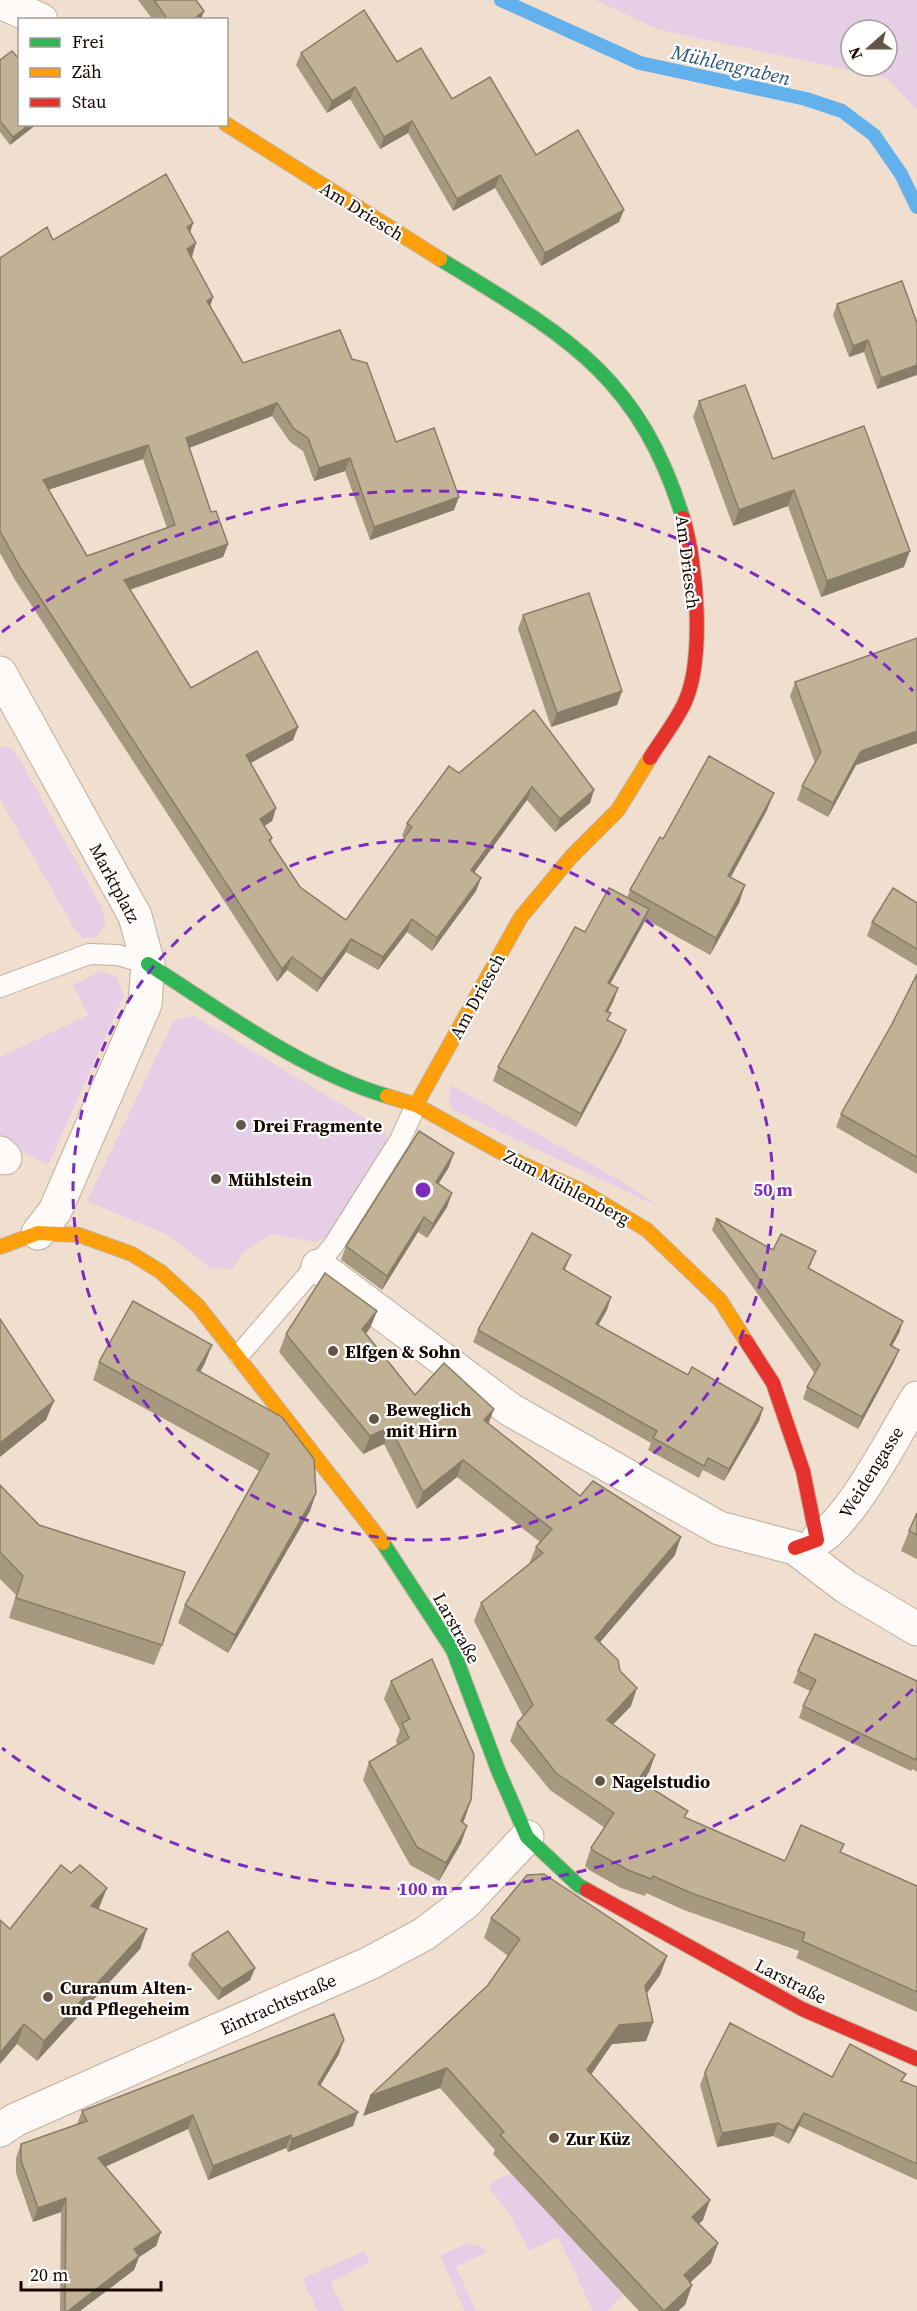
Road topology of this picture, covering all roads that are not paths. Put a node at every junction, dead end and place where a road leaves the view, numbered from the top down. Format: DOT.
graph roads {
  1 [pos="0,2"];
  2 [pos="36,18"];
  3 [pos="228,125"];
  4 [pos="0,673"];
  5 [pos="148,964"];
  6 [pos="0,987"];
  7 [pos="416,1105"];
  8 [pos="38,1233"];
  9 [pos="0,1247"];
  10 [pos="318,1266"];
  11 [pos="239,1355"];
  12 [pos="917,1398"];
  13 [pos="806,1544"];
  14 [pos="917,1629"];
  15 [pos="527,1837"];
  16 [pos="917,2059"];
  17 [pos="0,2130"];
  1 -- 2 [label="street"];
  3 -- 7 [label="street, Am Driesch"];
  4 -- 5 [label="street, Marktplatz"];
  5 -- 6 [label="lane"];
  5 -- 7 [label="street, Zum Mühlenberg"];
  5 -- 8 [label="street, Marktplatz"];
  7 -- 10 [label="lane"];
  7 -- 13 [label="street, Zum Mühlenberg"];
  8 -- 9 [label="street, Larstraße"];
  8 -- 11 [label="street, Larstraße"];
  10 -- 11 [label="lane"];
  10 -- 13 [label="street"];
  11 -- 15 [label="street, Larstraße"];
  12 -- 13 [label="street, Weidengasse"];
  13 -- 14 [label="street"];
  15 -- 16 [label="street, Larstraße"];
  15 -- 17 [label="street, Eintrachtstraße"];
}
